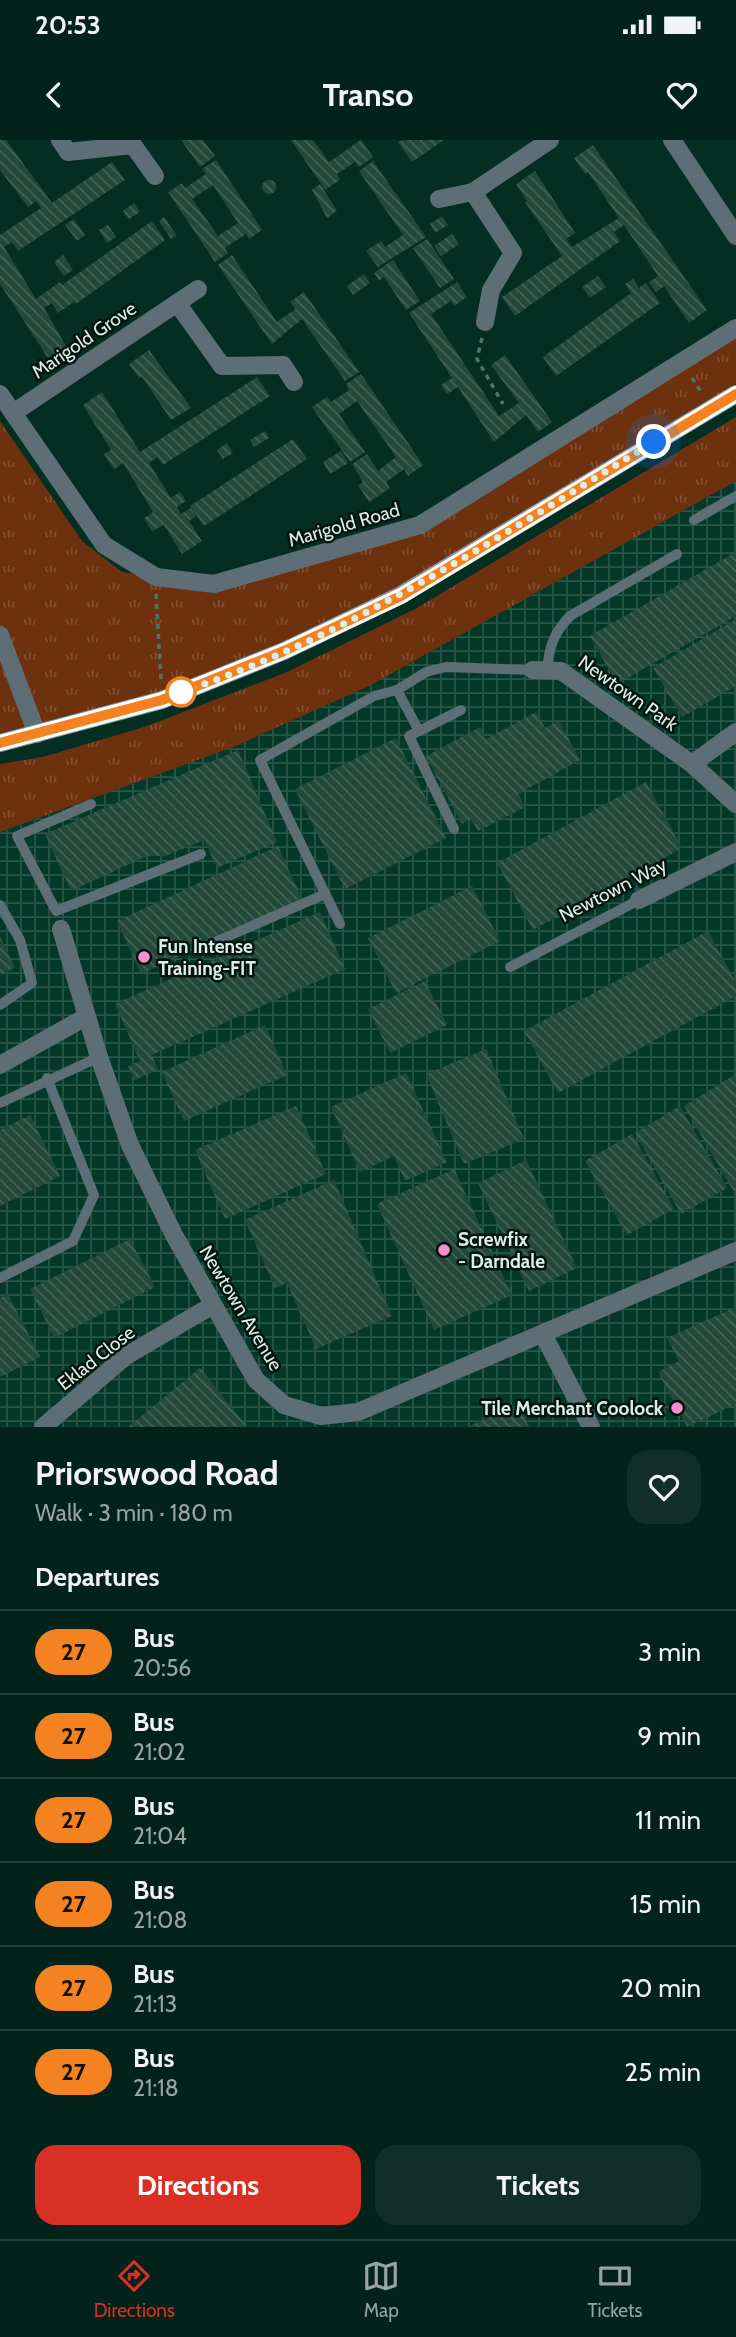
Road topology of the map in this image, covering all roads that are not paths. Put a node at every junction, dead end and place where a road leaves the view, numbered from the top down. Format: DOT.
graph roads {
  1 [pos="60,140"];
  2 [pos="550,140"];
  3 [pos="672,140"];
  4 [pos="155,176"];
  5 [pos="473,192"];
  6 [pos="439,199"];
  7 [pos="736,236"];
  8 [pos="198,289"];
  9 [pos="177,303"];
  10 [pos="485,322"];
  11 [pos="736,328"];
  12 [pos="294,382"];
  13 [pos="0,394"];
  14 [pos="736,394"];
  15 [pos="13,413"];
  16 [pos="736,496"];
  17 [pos="694,520"];
  18 [pos="677,554"];
  19 [pos="0,635"];
  20 [pos="540,670"];
  21 [pos="397,690"];
  22 [pos="461,710"];
  23 [pos="419,731"];
  24 [pos="736,732"];
  25 [pos="37,734"];
  26 [pos="0,743"];
  27 [pos="692,764"];
  28 [pos="90,804"];
  29 [pos="736,804"];
  30 [pos="454,829"];
  31 [pos="736,852"];
  32 [pos="201,854"];
  33 [pos="326,894"];
  34 [pos="639,900"];
  35 [pos="0,905"];
  36 [pos="58,920"];
  37 [pos="340,924"];
  38 [pos="206,946"];
  39 [pos="510,967"];
  40 [pos="0,1005"];
  41 [pos="86,1017"];
  42 [pos="99,1057"];
  43 [pos="0,1065"];
  44 [pos="47,1079"];
  45 [pos="0,1103"];
  46 [pos="736,1251"];
  47 [pos="0,1278"];
  48 [pos="213,1305"];
  49 [pos="543,1334"];
  50 [pos="43,1427"];
  51 [pos="591,1427"];
  1 -- 4 [label="street"];
  2 -- 5 [label="street"];
  3 -- 7 [label="street"];
  5 -- 6 [label="street"];
  5 -- 10 [label="street"];
  8 -- 9 [label="street, Marigold Grove"];
  9 -- 12 [label="street"];
  9 -- 15 [label="street, Marigold Grove"];
  11 -- 15 [label="street, Marigold Road"];
  13 -- 15 [label="street, Marigold Road"];
  14 -- 25 [label="street"];
  16 -- 17 [label="lane"];
  18 -- 20 [label="lane"];
  19 -- 25 [label="street"];
  20 -- 21 [label="lane, Newtown Park"];
  20 -- 27 [label="street, Newtown Park"];
  21 -- 23 [label="lane"];
  21 -- 33 [label="lane, Newtown Park"];
  22 -- 23 [label="lane"];
  23 -- 30 [label="lane"];
  24 -- 27 [label="street"];
  25 -- 26 [label="street"];
  27 -- 29 [label="street, Newtown Park"];
  28 -- 36 [label="lane"];
  31 -- 34 [label="street, Newtown Way"];
  32 -- 36 [label="lane"];
  33 -- 37 [label="lane"];
  33 -- 38 [label="lane"];
  34 -- 39 [label="lane, Newtown Way"];
  35 -- 40 [label="lane"];
  36 -- 41 [label="street, Newtown Avenue"];
  41 -- 42 [label="street, Newtown Avenue"];
  41 -- 43 [label="street"];
  42 -- 44 [label="lane"];
  42 -- 48 [label="street, Newtown Avenue"];
  44 -- 45 [label="lane"];
  44 -- 47 [label="lane"];
  46 -- 49 [label="street, Newtown Avenue"];
  48 -- 49 [label="street, Newtown Avenue"];
  48 -- 50 [label="street, Eklad Close"];
  49 -- 51 [label="street"];
}
